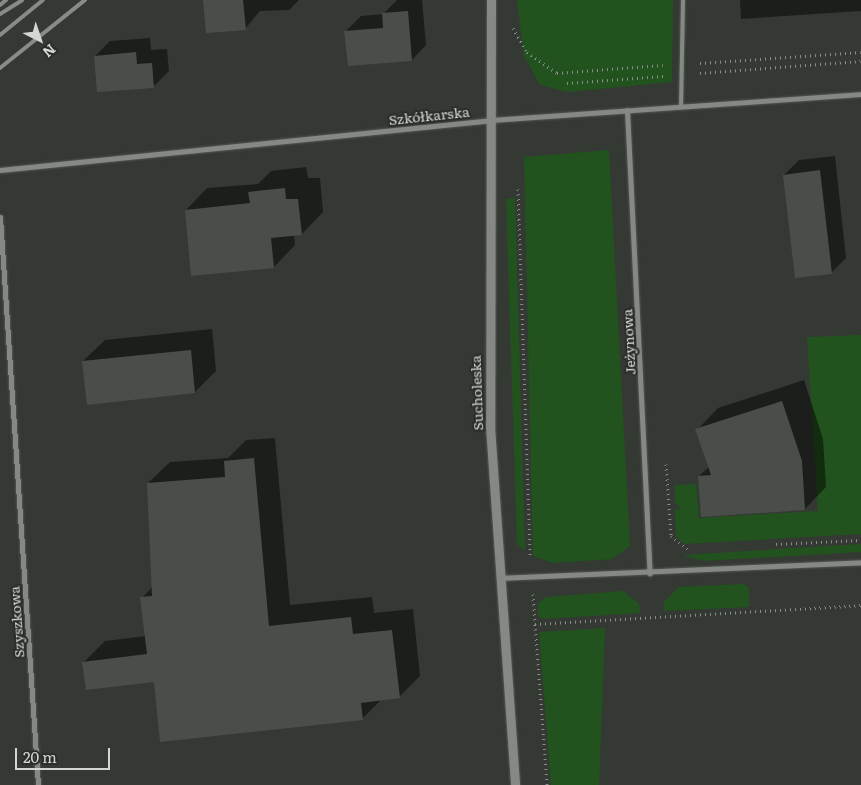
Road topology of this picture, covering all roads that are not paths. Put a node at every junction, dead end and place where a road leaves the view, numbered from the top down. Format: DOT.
graph roads {
  1 [pos="683,0"];
  2 [pos="491,5"];
  3 [pos="861,94"];
  4 [pos="681,106"];
  5 [pos="626,110"];
  6 [pos="490,120"];
  7 [pos="0,170"];
  8 [pos="0,217"];
  9 [pos="861,562"];
  10 [pos="650,573"];
  11 [pos="500,578"];
  12 [pos="38,785"];
  13 [pos="514,785"];
  1 -- 4 [label="lane"];
  2 -- 6 [label="street, Sucholeska"];
  3 -- 4 [label="street, Szkółkarska"];
  4 -- 5 [label="street, Szkółkarska"];
  5 -- 6 [label="street, Szkółkarska"];
  5 -- 10 [label="street, Jeżynowa"];
  6 -- 7 [label="street, Szkółkarska"];
  6 -- 11 [label="street, Sucholeska"];
  8 -- 12 [label="street, Szyszkowa"];
  9 -- 10 [label="street"];
  10 -- 11 [label="street"];
  11 -- 13 [label="street, Sucholeska"];
}
